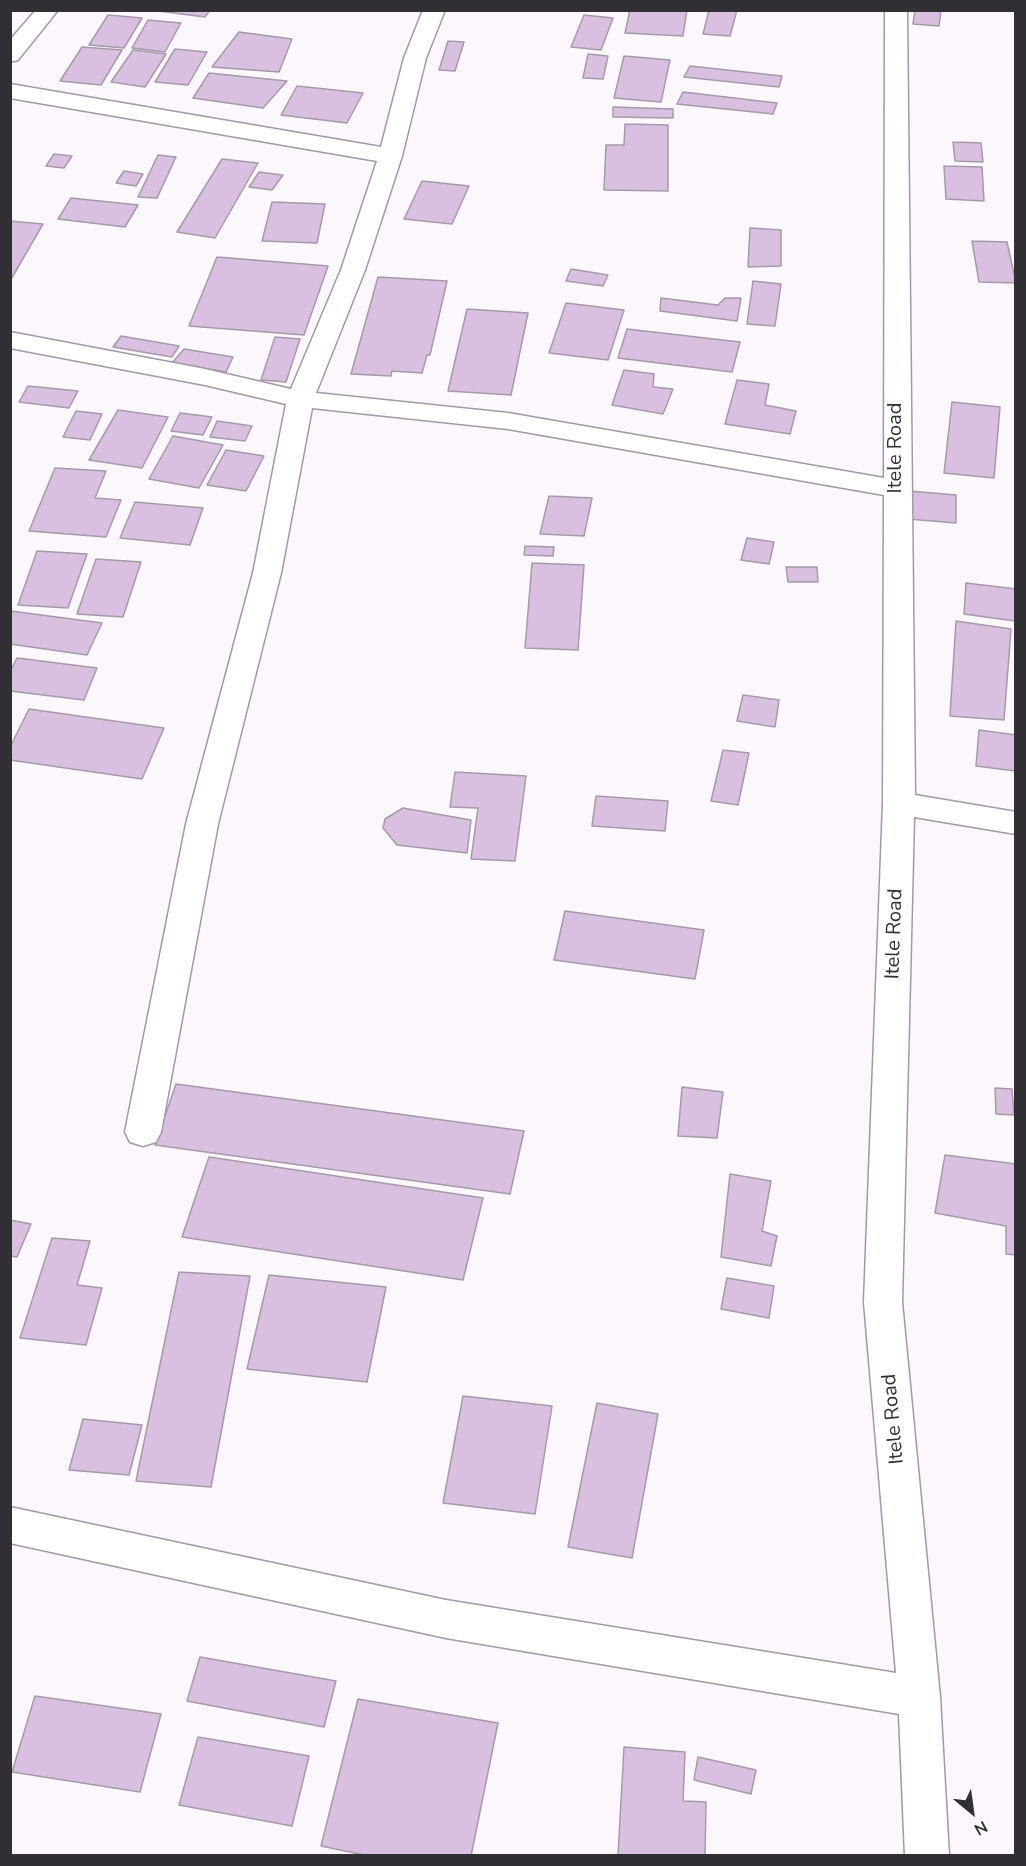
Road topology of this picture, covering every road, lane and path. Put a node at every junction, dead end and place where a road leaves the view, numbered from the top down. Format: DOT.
graph roads {
  1 [pos="48,10"];
  2 [pos="434,10"];
  3 [pos="896,10"];
  4 [pos="10,55"];
  5 [pos="10,91"];
  6 [pos="390,156"];
  7 [pos="10,340"];
  8 [pos="300,399"];
  9 [pos="896,489"];
  10 [pos="899,803"];
  11 [pos="1016,823"];
  12 [pos="143,1132"];
  13 [pos="10,1525"];
  14 [pos="920,1696"];
  15 [pos="927,1856"];
  1 -- 4 [label="street"];
  2 -- 6 [label="street"];
  3 -- 9 [label="street, Itele Road"];
  5 -- 6 [label="street"];
  6 -- 8 [label="street"];
  7 -- 8 [label="street"];
  8 -- 9 [label="street"];
  8 -- 12 [label="street"];
  9 -- 10 [label="street, Itele Road"];
  10 -- 11 [label="street"];
  10 -- 14 [label="street, Itele Road"];
  13 -- 14 [label="street"];
  14 -- 15 [label="street, Itele Road"];
}
